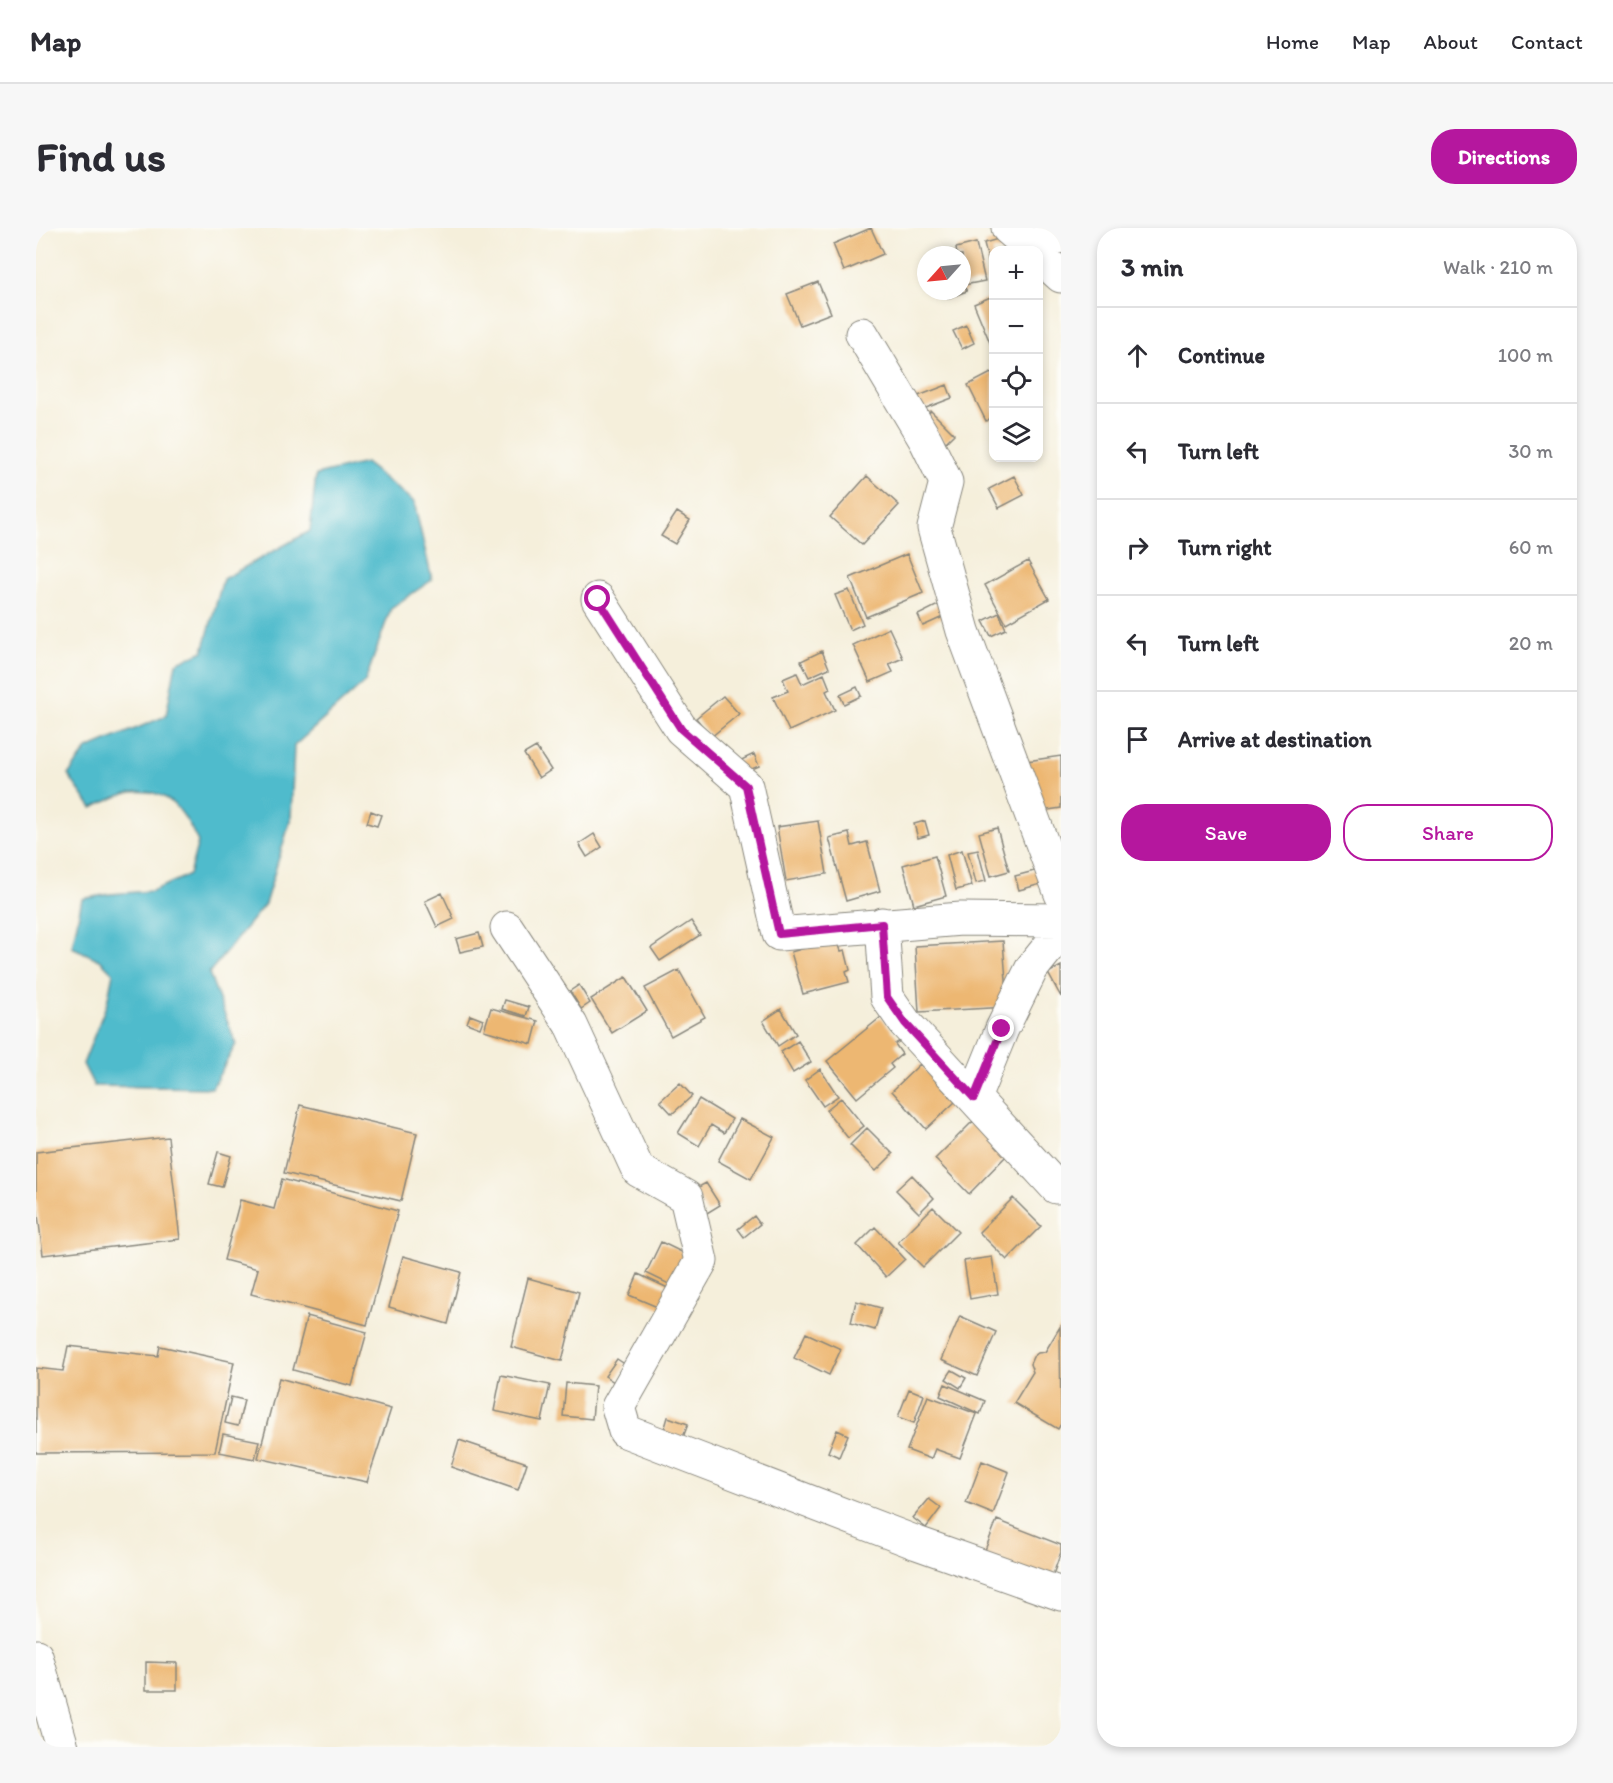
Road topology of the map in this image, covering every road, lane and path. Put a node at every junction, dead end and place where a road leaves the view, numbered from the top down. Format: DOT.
graph roads {
  1 [pos="1061,236"];
  2 [pos="1027,245"];
  3 [pos="1061,276"];
  4 [pos="862,334"];
  5 [pos="598,599"];
  6 [pos="1061,894"];
  7 [pos="1061,920"];
  8 [pos="882,924"];
  9 [pos="507,928"];
  10 [pos="1061,932"];
  11 [pos="974,1098"];
  12 [pos="1061,1183"];
  13 [pos="1061,1594"];
  14 [pos="36,1656"];
  15 [pos="62,1747"];
  1 -- 2 [label="street"];
  2 -- 3 [label="street"];
  4 -- 6 [label="street"];
  5 -- 8 [label="street"];
  7 -- 8 [label="street"];
  8 -- 11 [label="street"];
  9 -- 13 [label="street"];
  10 -- 11 [label="street"];
  11 -- 12 [label="street"];
  14 -- 15 [label="street"];
}
